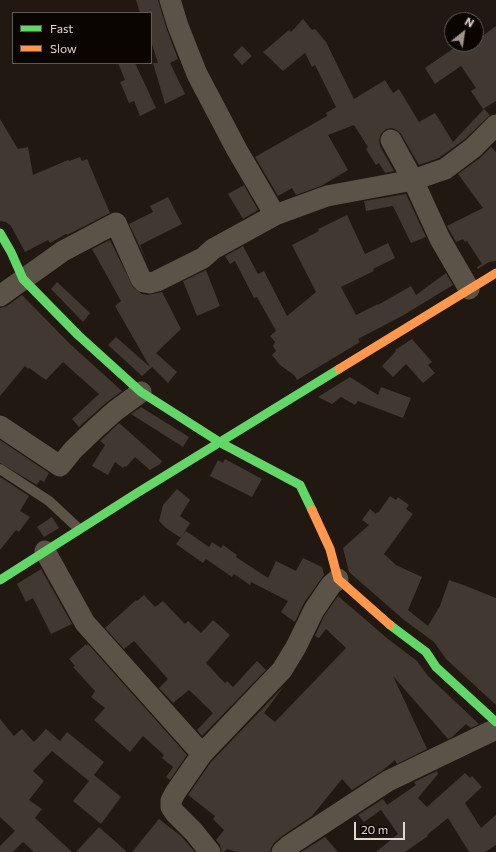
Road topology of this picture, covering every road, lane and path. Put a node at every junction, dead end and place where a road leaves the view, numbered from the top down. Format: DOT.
graph roads {
  1 [pos="170,0"];
  2 [pos="496,125"];
  3 [pos="391,140"];
  4 [pos="414,180"];
  5 [pos="274,215"];
  6 [pos="0,234"];
  7 [pos="496,273"];
  8 [pos="23,279"];
  9 [pos="469,289"];
  10 [pos="0,296"];
  11 [pos="141,392"];
  12 [pos="0,426"];
  13 [pos="221,442"];
  14 [pos="0,469"];
  15 [pos="80,529"];
  16 [pos="45,551"];
  17 [pos="338,579"];
  18 [pos="0,580"];
  19 [pos="496,722"];
  20 [pos="496,729"];
  21 [pos="202,754"];
  22 [pos="210,852"];
  23 [pos="282,852"];
  1 -- 5 [label="street"];
  2 -- 4 [label="street"];
  3 -- 4 [label="street"];
  4 -- 5 [label="street"];
  4 -- 9 [label="street"];
  5 -- 8 [label="street"];
  6 -- 8 [label="street"];
  7 -- 9 [label="street"];
  8 -- 10 [label="street"];
  8 -- 11 [label="street"];
  9 -- 13 [label="street"];
  11 -- 12 [label="street"];
  11 -- 13 [label="street"];
  13 -- 15 [label="street"];
  13 -- 17 [label="street"];
  14 -- 15 [label="lane"];
  15 -- 16 [label="street"];
  16 -- 18 [label="street"];
  16 -- 21 [label="street"];
  17 -- 19 [label="street"];
  17 -- 21 [label="street"];
  20 -- 23 [label="street"];
  21 -- 22 [label="street"];
}
